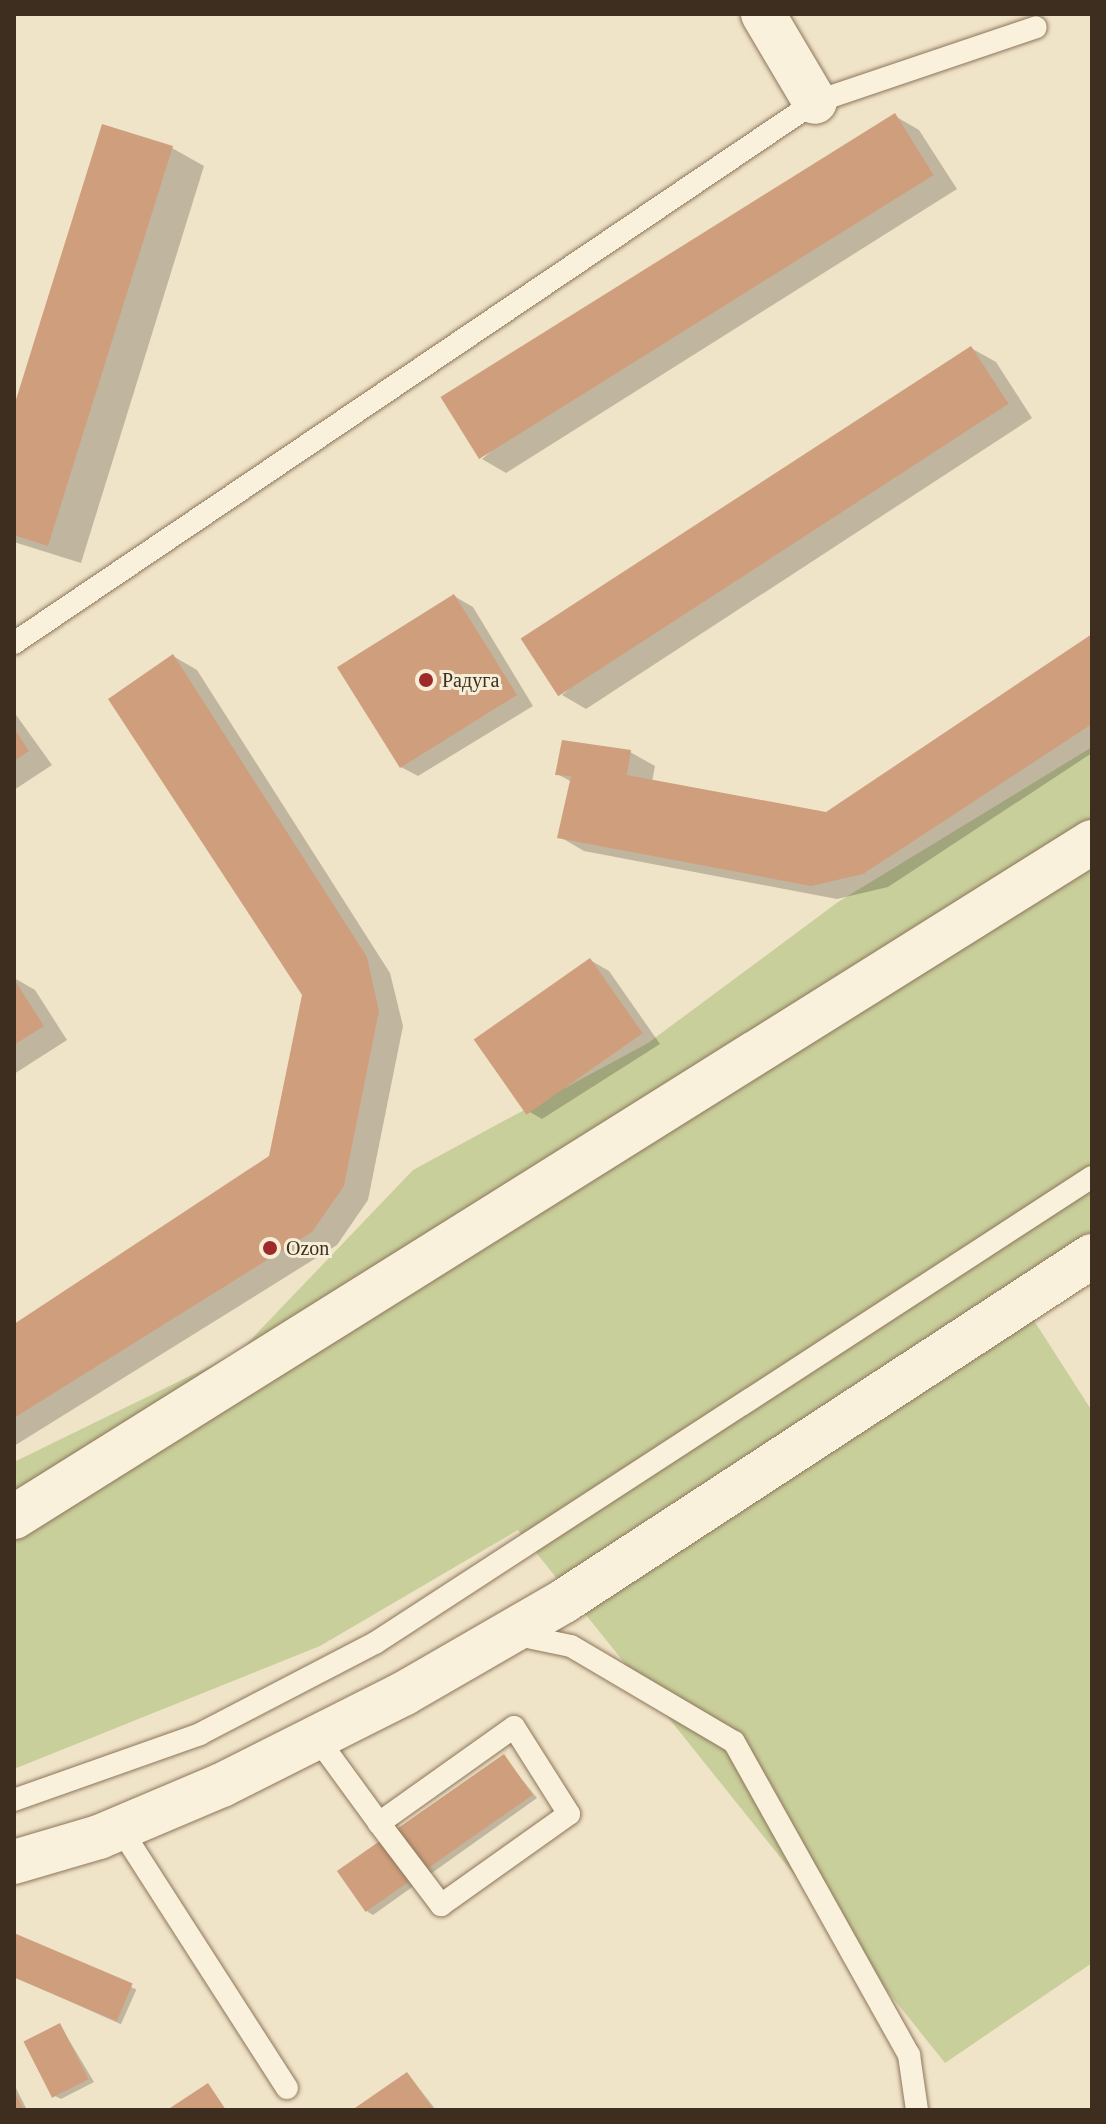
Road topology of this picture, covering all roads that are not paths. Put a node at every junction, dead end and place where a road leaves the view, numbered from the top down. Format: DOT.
graph roads {
  1 [pos="763,14"];
  2 [pos="1036,27"];
  3 [pos="815,102"];
  4 [pos="14,643"];
  5 [pos="1092,842"];
  6 [pos="1092,1177"];
  7 [pos="1092,1256"];
  8 [pos="14,1517"];
  9 [pos="508,1633"];
  10 [pos="317,1738"];
  11 [pos="14,1800"];
  12 [pos="379,1823"];
  13 [pos="120,1828"];
  14 [pos="14,1862"];
  15 [pos="287,2088"];
  16 [pos="917,2110"];
  1 -- 3 [label="street"];
  2 -- 3 [label="lane"];
  3 -- 4 [label="lane"];
  5 -- 8 [label="street"];
  6 -- 11 [label="lane"];
  7 -- 9 [label="street"];
  9 -- 10 [label="street"];
  9 -- 16 [label="lane"];
  10 -- 12 [label="lane"];
  10 -- 13 [label="street"];
  12 -- 12 [label="lane"];
  13 -- 14 [label="street"];
  13 -- 15 [label="lane"];
}
